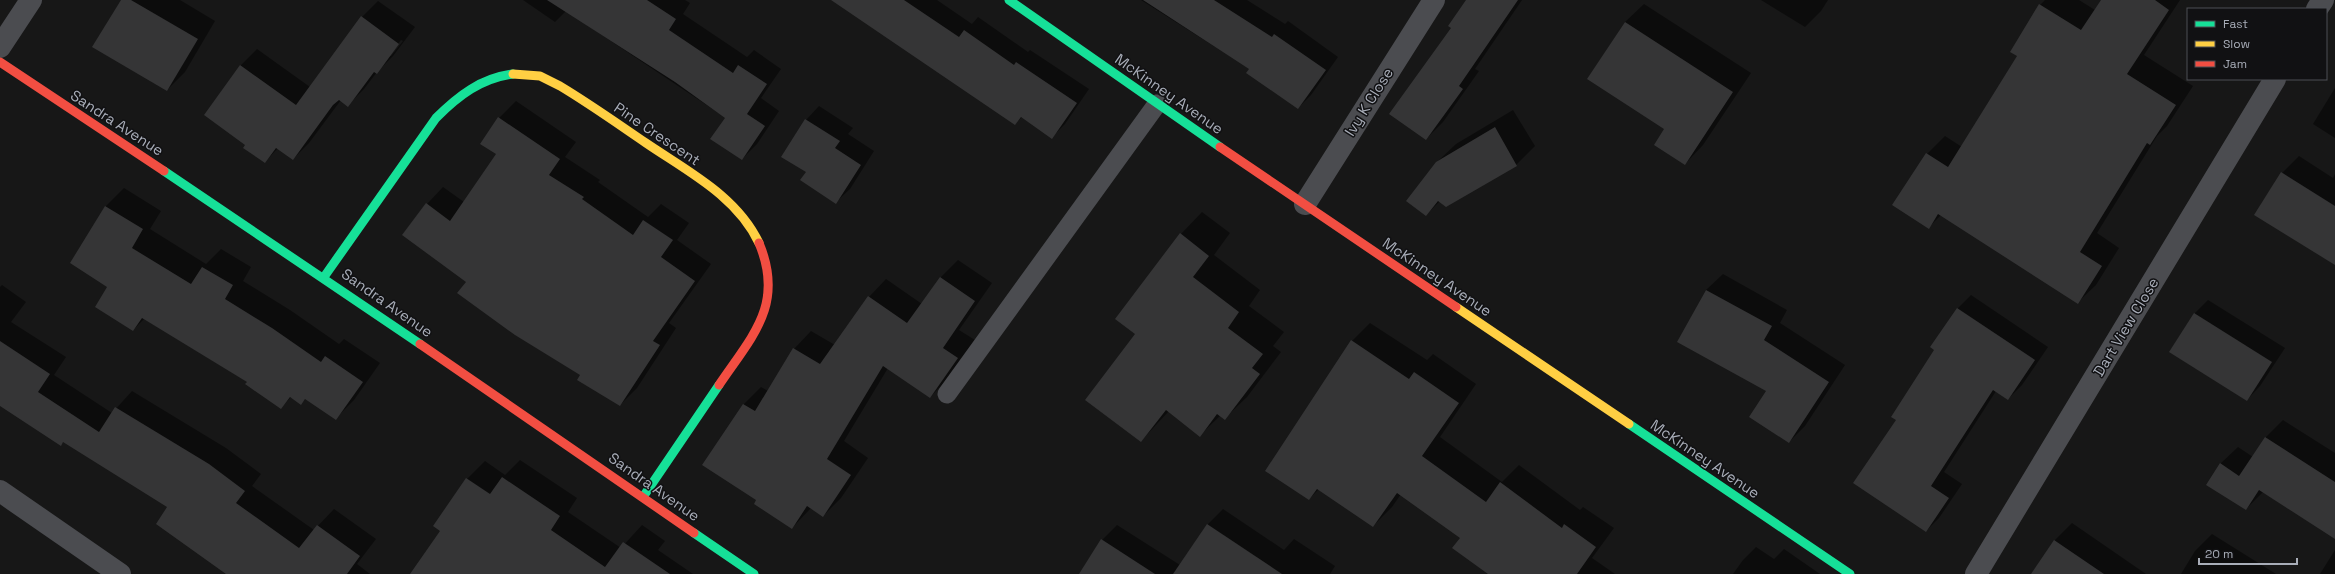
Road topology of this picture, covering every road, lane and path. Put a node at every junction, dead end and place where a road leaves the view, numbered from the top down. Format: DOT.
graph roads {
  1 [pos="31,0"];
  2 [pos="1009,0"];
  3 [pos="1434,0"];
  4 [pos="0,47"];
  5 [pos="0,62"];
  6 [pos="2274,80"];
  7 [pos="1157,104"];
  8 [pos="1304,204"];
  9 [pos="324,277"];
  10 [pos="947,394"];
  11 [pos="0,491"];
  12 [pos="643,497"];
  13 [pos="120,574"];
  14 [pos="754,574"];
  15 [pos="1850,574"];
  16 [pos="1976,574"];
  1 -- 4 [label="street"];
  2 -- 7 [label="street, McKinney Avenue"];
  3 -- 8 [label="street, Ivy K Close"];
  5 -- 9 [label="street, Sandra Avenue"];
  6 -- 16 [label="street, Dart View Close"];
  7 -- 8 [label="street, McKinney Avenue"];
  7 -- 10 [label="lane"];
  8 -- 15 [label="street, McKinney Avenue"];
  9 -- 12 [label="street, Sandra Avenue"];
  9 -- 12 [label="street, Pine Crescent"];
  11 -- 13 [label="street"];
  12 -- 14 [label="street, Sandra Avenue"];
}
